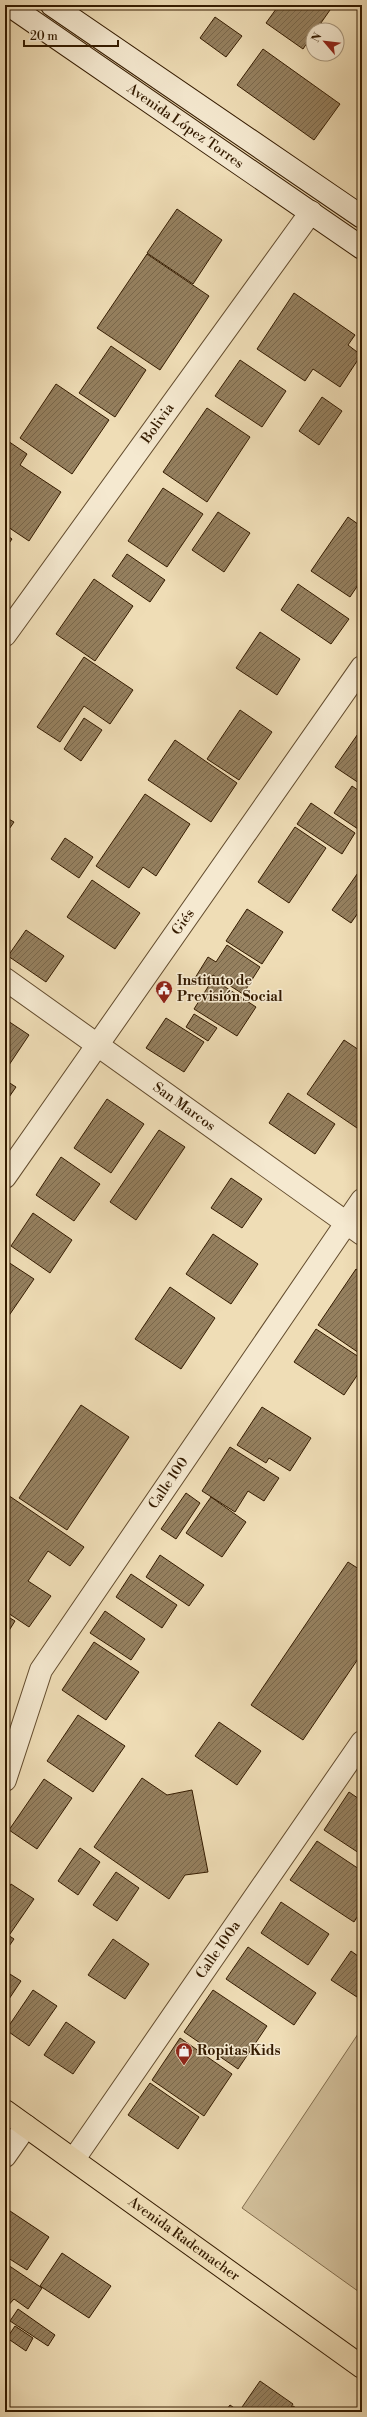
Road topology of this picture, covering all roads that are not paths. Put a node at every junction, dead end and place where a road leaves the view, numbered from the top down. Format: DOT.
graph roads {
  1 [pos="10,5"];
  2 [pos="52,5"];
  3 [pos="311,212"];
  4 [pos="362,217"];
  5 [pos="362,248"];
  6 [pos="5,635"];
  7 [pos="362,667"];
  8 [pos="5,980"];
  9 [pos="98,1045"];
  10 [pos="5,1177"];
  11 [pos="362,1200"];
  12 [pos="354,1229"];
  13 [pos="362,1742"];
  14 [pos="5,1780"];
  15 [pos="5,2111"];
  16 [pos="26,2126"];
  17 [pos="5,2156"];
  18 [pos="74,2159"];
  19 [pos="362,2367"];
  1 -- 3 [label="street, Avenida López Torres"];
  2 -- 4 [label="street, Avenida López Torres"];
  3 -- 5 [label="street, Avenida López Torres"];
  3 -- 6 [label="street, Bolivia"];
  7 -- 9 [label="street, Giés"];
  8 -- 9 [label="street, San Marcos"];
  9 -- 10 [label="street, Giés"];
  9 -- 12 [label="street, San Marcos"];
  11 -- 12 [label="street, Calle 100"];
  12 -- 14 [label="street, Calle 100"];
  13 -- 18 [label="street, Calle 100a"];
  15 -- 16 [label="main road, Avenida Rademacher"];
  16 -- 17 [label="street"];
  16 -- 18 [label="main road, Avenida Rademacher"];
  18 -- 19 [label="main road, Avenida Rademacher"];
}
